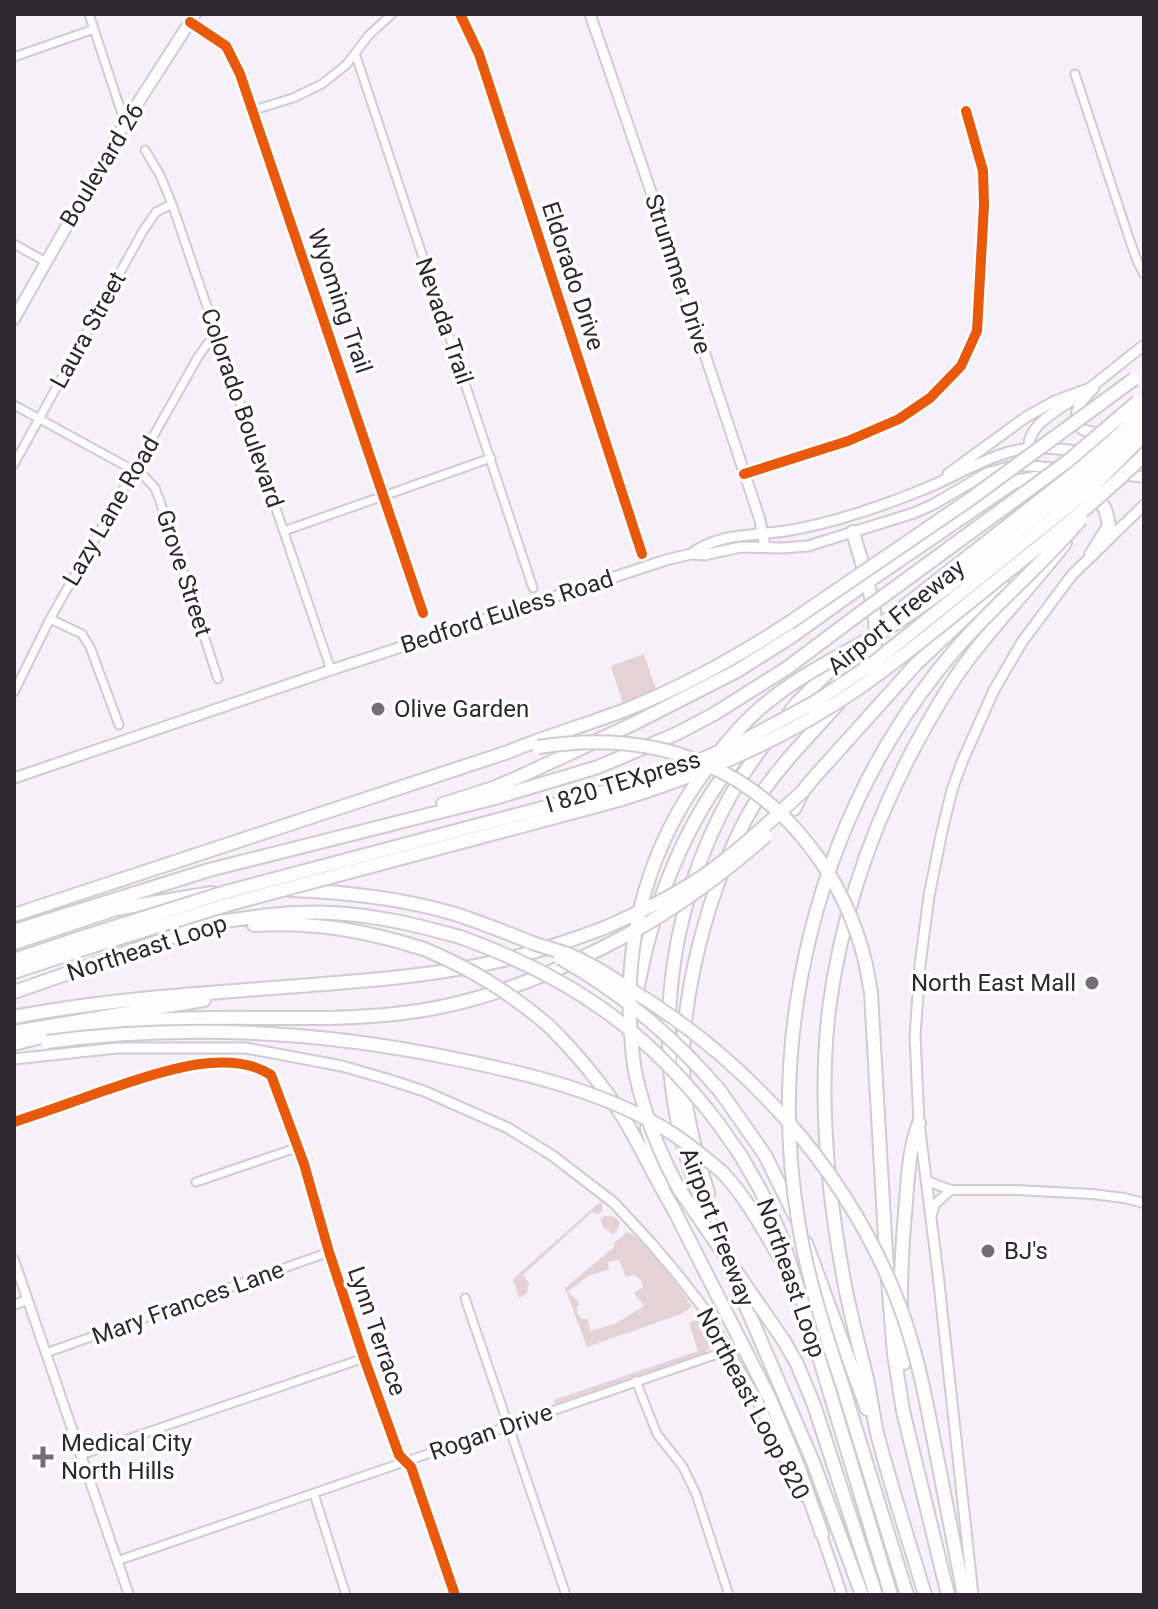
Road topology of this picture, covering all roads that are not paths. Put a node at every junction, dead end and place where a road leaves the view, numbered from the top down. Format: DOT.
graph roads {
  1 [pos="89,14"];
  2 [pos="392,14"];
  3 [pos="460,14"];
  4 [pos="590,14"];
  5 [pos="193,18"];
  6 [pos="94,29"];
  7 [pos="355,53"];
  8 [pos="14,57"];
  9 [pos="1075,74"];
  10 [pos="254,110"];
  11 [pos="966,111"];
  12 [pos="125,123"];
  13 [pos="145,150"];
  14 [pos="172,204"];
  15 [pos="14,244"];
  16 [pos="46,262"];
  17 [pos="1144,274"];
  18 [pos="14,319"];
  19 [pos="217,337"];
  20 [pos="1144,345"];
  21 [pos="1139,375"];
  22 [pos="1102,379"];
  23 [pos="1090,388"];
  24 [pos="1142,404"];
  25 [pos="14,405"];
  26 [pos="40,417"];
  27 [pos="1144,423"];
  28 [pos="1144,437"];
  29 [pos="1029,449"];
  30 [pos="1144,457"];
  31 [pos="491,458"];
  32 [pos="14,464"];
  33 [pos="1032,466"];
  34 [pos="135,471"];
  35 [pos="744,474"];
  36 [pos="1144,477"];
  37 [pos="929,487"];
  38 [pos="1104,492"];
  39 [pos="384,494"];
  40 [pos="1144,505"];
  41 [pos="852,514"];
  42 [pos="1087,515"];
  43 [pos="284,531"];
  44 [pos="853,532"];
  45 [pos="764,534"];
  46 [pos="765,547"];
  47 [pos="642,554"];
  48 [pos="691,554"];
  49 [pos="1091,555"];
  50 [pos="866,583"];
  51 [pos="533,588"];
  52 [pos="423,613"];
  53 [pos="50,619"];
  54 [pos="331,670"];
  55 [pos="218,679"];
  56 [pos="14,692"];
  57 [pos="796,704"];
  58 [pos="119,725"];
  59 [pos="508,752"];
  60 [pos="14,778"];
  61 [pos="803,791"];
  62 [pos="413,820"];
  63 [pos="14,915"];
  64 [pos="212,923"];
  65 [pos="14,931"];
  66 [pos="88,942"];
  67 [pos="530,942"];
  68 [pos="14,943"];
  69 [pos="14,960"];
  70 [pos="14,972"];
  71 [pos="256,989"];
  72 [pos="14,992"];
  73 [pos="14,1017"];
  74 [pos="14,1032"];
  75 [pos="14,1045"];
  76 [pos="14,1059"];
  77 [pos="14,1122"];
  78 [pos="919,1123"];
  79 [pos="299,1147"];
  80 [pos="927,1181"];
  81 [pos="196,1182"];
  82 [pos="951,1190"];
  83 [pos="1144,1203"];
  84 [pos="673,1208"];
  85 [pos="931,1218"];
  86 [pos="715,1233"];
  87 [pos="329,1252"];
  88 [pos="14,1260"];
  89 [pos="800,1294"];
  90 [pos="465,1298"];
  91 [pos="27,1300"];
  92 [pos="14,1305"];
  93 [pos="729,1350"];
  94 [pos="46,1353"];
  95 [pos="364,1358"];
  96 [pos="636,1381"];
  97 [pos="508,1426"];
  98 [pos="877,1432"];
  99 [pos="912,1446"];
  100 [pos="81,1455"];
  101 [pos="406,1462"];
  102 [pos="314,1494"];
  103 [pos="822,1534"];
  104 [pos="117,1561"];
  105 [pos="129,1595"];
  106 [pos="346,1595"];
  107 [pos="455,1595"];
  108 [pos="566,1595"];
  109 [pos="729,1595"];
  110 [pos="842,1595"];
  111 [pos="862,1595"];
  112 [pos="876,1595"];
  113 [pos="891,1595"];
  114 [pos="907,1595"];
  115 [pos="925,1595"];
  116 [pos="948,1595"];
  117 [pos="964,1595"];
  118 [pos="973,1595"];
  1 -- 6 [label="street"];
  2 -- 7 [label="street"];
  3 -- 47 [label="street, Eldorado Drive"];
  4 -- 35 [label="main road, Strummer Drive"];
  5 -- 10 [label="street, Wyoming Trail"];
  5 -- 12 [label="main road, Boulevard 26"];
  6 -- 8 [label="street"];
  6 -- 12 [label="street"];
  7 -- 10 [label="street"];
  7 -- 31 [label="street, Nevada Trail"];
  9 -- 17 [label="street"];
  10 -- 39 [label="street, Wyoming Trail"];
  11 -- 35 [label="street"];
  12 -- 16 [label="main road, Boulevard 26"];
  13 -- 14 [label="street, Colorado Boulevard"];
  14 -- 19 [label="street, Colorado Boulevard"];
  14 -- 26 [label="street, Laura Street"];
  15 -- 16 [label="street"];
  16 -- 18 [label="main road, Boulevard 26"];
  19 -- 34 [label="street, Lazy Lane Road"];
  19 -- 43 [label="street, Colorado Boulevard"];
  20 -- 22 [label="main road"];
  21 -- 59 [label="highway, bridge"];
  22 -- 23 [label="main road"];
  22 -- 28 [label="main road"];
  23 -- 29 [label="main road"];
  23 -- 37 [label="main road"];
  24 -- 57 [label="highway, Airport Freeway, bridge"];
  24 -- 62 [label="highway, bridge"];
  25 -- 26 [label="street, Grove Street"];
  26 -- 32 [label="street, Laura Street"];
  26 -- 34 [label="street, Grove Street"];
  27 -- 112 [label="highway, bridge"];
  28 -- 66 [label="highway, I 820 TEXpress, bridge"];
  29 -- 30 [label="main road"];
  29 -- 33 [label="main road"];
  29 -- 37 [label="main road"];
  30 -- 38 [label="highway, bridge"];
  30 -- 42 [label="highway, bridge"];
  31 -- 39 [label="street"];
  31 -- 51 [label="street, Nevada Trail"];
  33 -- 36 [label="main road, Bedford Euless Road"];
  33 -- 44 [label="main road, Bedford Euless Road"];
  34 -- 53 [label="street, Lazy Lane Road"];
  34 -- 55 [label="street, Grove Street"];
  35 -- 45 [label="main road, Strummer Drive"];
  37 -- 41 [label="main road"];
  38 -- 66 [label="highway, I 820 TEXpress, bridge"];
  38 -- 114 [label="highway, bridge"];
  39 -- 43 [label="street"];
  39 -- 52 [label="street, Wyoming Trail"];
  40 -- 49 [label="main road"];
  41 -- 44 [label="main road"];
  41 -- 45 [label="main road"];
  42 -- 61 [label="highway"];
  42 -- 98 [label="highway"];
  43 -- 54 [label="street, Colorado Boulevard"];
  44 -- 46 [label="main road, Bedford Euless Road"];
  44 -- 50 [label="highway"];
  45 -- 46 [label="main road, Strummer Drive"];
  45 -- 48 [label="main road"];
  46 -- 48 [label="main road, Bedford Euless Road"];
  48 -- 54 [label="main road, Bedford Euless Road"];
  49 -- 50 [label="highway"];
  49 -- 78 [label="main road"];
  50 -- 62 [label="highway"];
  50 -- 86 [label="highway"];
  53 -- 56 [label="street, Lazy Lane Road"];
  53 -- 58 [label="street"];
  54 -- 60 [label="main road, Bedford Euless Road"];
  57 -- 84 [label="highway"];
  57 -- 86 [label="highway, Airport Freeway"];
  59 -- 63 [label="highway"];
  59 -- 99 [label="highway, bridge"];
  61 -- 71 [label="highway, bridge"];
  61 -- 75 [label="highway, bridge"];
  62 -- 65 [label="highway"];
  64 -- 72 [label="highway, Northeast Loop"];
  64 -- 84 [label="highway, bridge"];
  64 -- 89 [label="highway, Northeast Loop, bridge"];
  66 -- 69 [label="highway, I 820 TEXpress"];
  66 -- 70 [label="highway, I 820 TEXpress"];
  67 -- 68 [label="highway, Northeast Loop"];
  67 -- 98 [label="highway, bridge"];
  67 -- 117 [label="highway, bridge"];
  71 -- 73 [label="highway"];
  71 -- 74 [label="highway"];
  75 -- 89 [label="highway, bridge"];
  76 -- 93 [label="main road, Northeast Loop 820"];
  77 -- 79 [label="street, Lynn Terrace"];
  78 -- 80 [label="main road"];
  78 -- 99 [label="highway"];
  79 -- 81 [label="street"];
  79 -- 87 [label="street, Lynn Terrace"];
  80 -- 82 [label="street"];
  80 -- 85 [label="main road"];
  82 -- 83 [label="street"];
  82 -- 85 [label="street"];
  84 -- 103 [label="highway"];
  85 -- 118 [label="main road"];
  86 -- 111 [label="highway, Airport Freeway"];
  87 -- 94 [label="street, Mary Frances Lane"];
  87 -- 95 [label="street, Lynn Terrace"];
  88 -- 91 [label="street"];
  89 -- 113 [label="highway, Northeast Loop"];
  90 -- 97 [label="street"];
  91 -- 92 [label="street"];
  91 -- 94 [label="street"];
  93 -- 96 [label="street, Rogan Drive"];
  93 -- 103 [label="main road, Northeast Loop 820"];
  94 -- 100 [label="street"];
  95 -- 100 [label="street"];
  95 -- 101 [label="street, Lynn Terrace"];
  96 -- 97 [label="street, Rogan Drive"];
  96 -- 109 [label="street"];
  97 -- 101 [label="street, Rogan Drive"];
  97 -- 108 [label="street"];
  98 -- 115 [label="highway"];
  99 -- 116 [label="highway"];
  100 -- 104 [label="street"];
  101 -- 102 [label="street, Rogan Drive"];
  101 -- 107 [label="street, Lynn Terrace"];
  102 -- 104 [label="street, Rogan Drive"];
  102 -- 106 [label="street"];
  103 -- 110 [label="main road, Northeast Loop 820"];
  104 -- 105 [label="street"];
}
